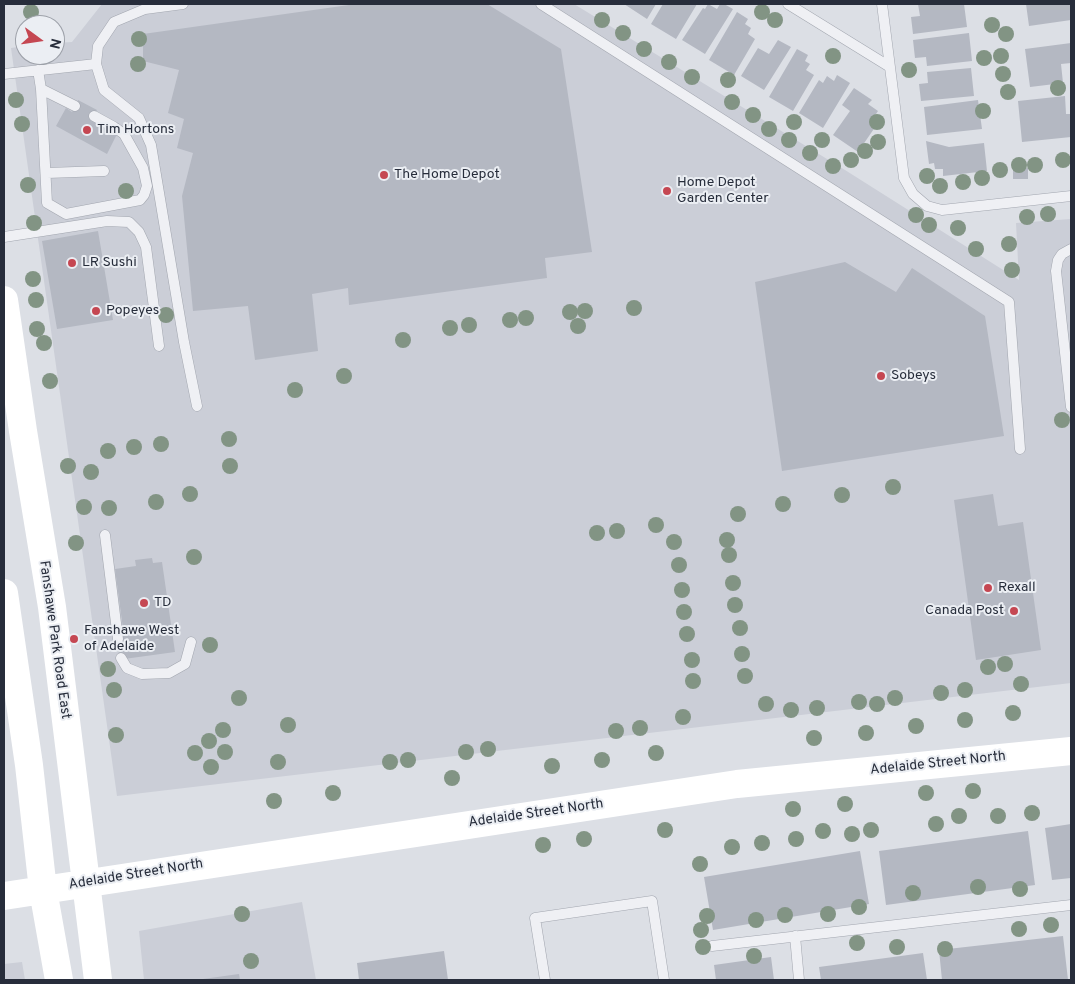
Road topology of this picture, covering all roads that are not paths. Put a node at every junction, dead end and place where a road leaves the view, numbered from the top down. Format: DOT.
graph roads {
  1 [pos="183,4"];
  2 [pos="541,4"];
  3 [pos="788,4"];
  4 [pos="882,4"];
  5 [pos="96,64"];
  6 [pos="890,67"];
  7 [pos="38,70"];
  8 [pos="4,74"];
  9 [pos="41,89"];
  10 [pos="75,106"];
  11 [pos="94,116"];
  12 [pos="104,171"];
  13 [pos="47,173"];
  14 [pos="1071,196"];
  15 [pos="4,237"];
  16 [pos="1071,249"];
  17 [pos="4,300"];
  18 [pos="159,346"];
  19 [pos="197,406"];
  20 [pos="1071,407"];
  21 [pos="1020,449"];
  22 [pos="105,535"];
  23 [pos="4,593"];
  24 [pos="118,638"];
  25 [pos="191,642"];
  26 [pos="120,658"];
  27 [pos="1071,751"];
  28 [pos="85,883"];
  29 [pos="43,890"];
  30 [pos="4,896"];
  31 [pos="1071,905"];
  32 [pos="795,936"];
  33 [pos="712,946"];
  34 [pos="59,980"];
  35 [pos="98,980"];
  36 [pos="545,980"];
  37 [pos="664,980"];
  38 [pos="799,980"];
  1 -- 5 [label="lane"];
  2 -- 21 [label="lane"];
  3 -- 6 [label="lane"];
  4 -- 6 [label="lane"];
  5 -- 7 [label="lane"];
  5 -- 19 [label="lane"];
  6 -- 14 [label="lane"];
  7 -- 8 [label="lane"];
  7 -- 9 [label="lane"];
  9 -- 10 [label="lane"];
  9 -- 13 [label="lane"];
  11 -- 13 [label="lane"];
  12 -- 13 [label="lane"];
  15 -- 18 [label="lane"];
  16 -- 20 [label="lane"];
  17 -- 28 [label="main road, Fanshawe Park Road East"];
  22 -- 24 [label="lane"];
  23 -- 29 [label="main road"];
  25 -- 26 [label="lane"];
  27 -- 28 [label="main road, Adelaide Street North"];
  28 -- 29 [label="main road, Adelaide Street North"];
  28 -- 35 [label="main road, Fanshawe Park Road East"];
  29 -- 30 [label="main road, Adelaide Street North"];
  29 -- 34 [label="main road"];
  31 -- 32 [label="lane"];
  32 -- 33 [label="lane"];
  32 -- 38 [label="lane"];
  36 -- 37 [label="lane"];
}
